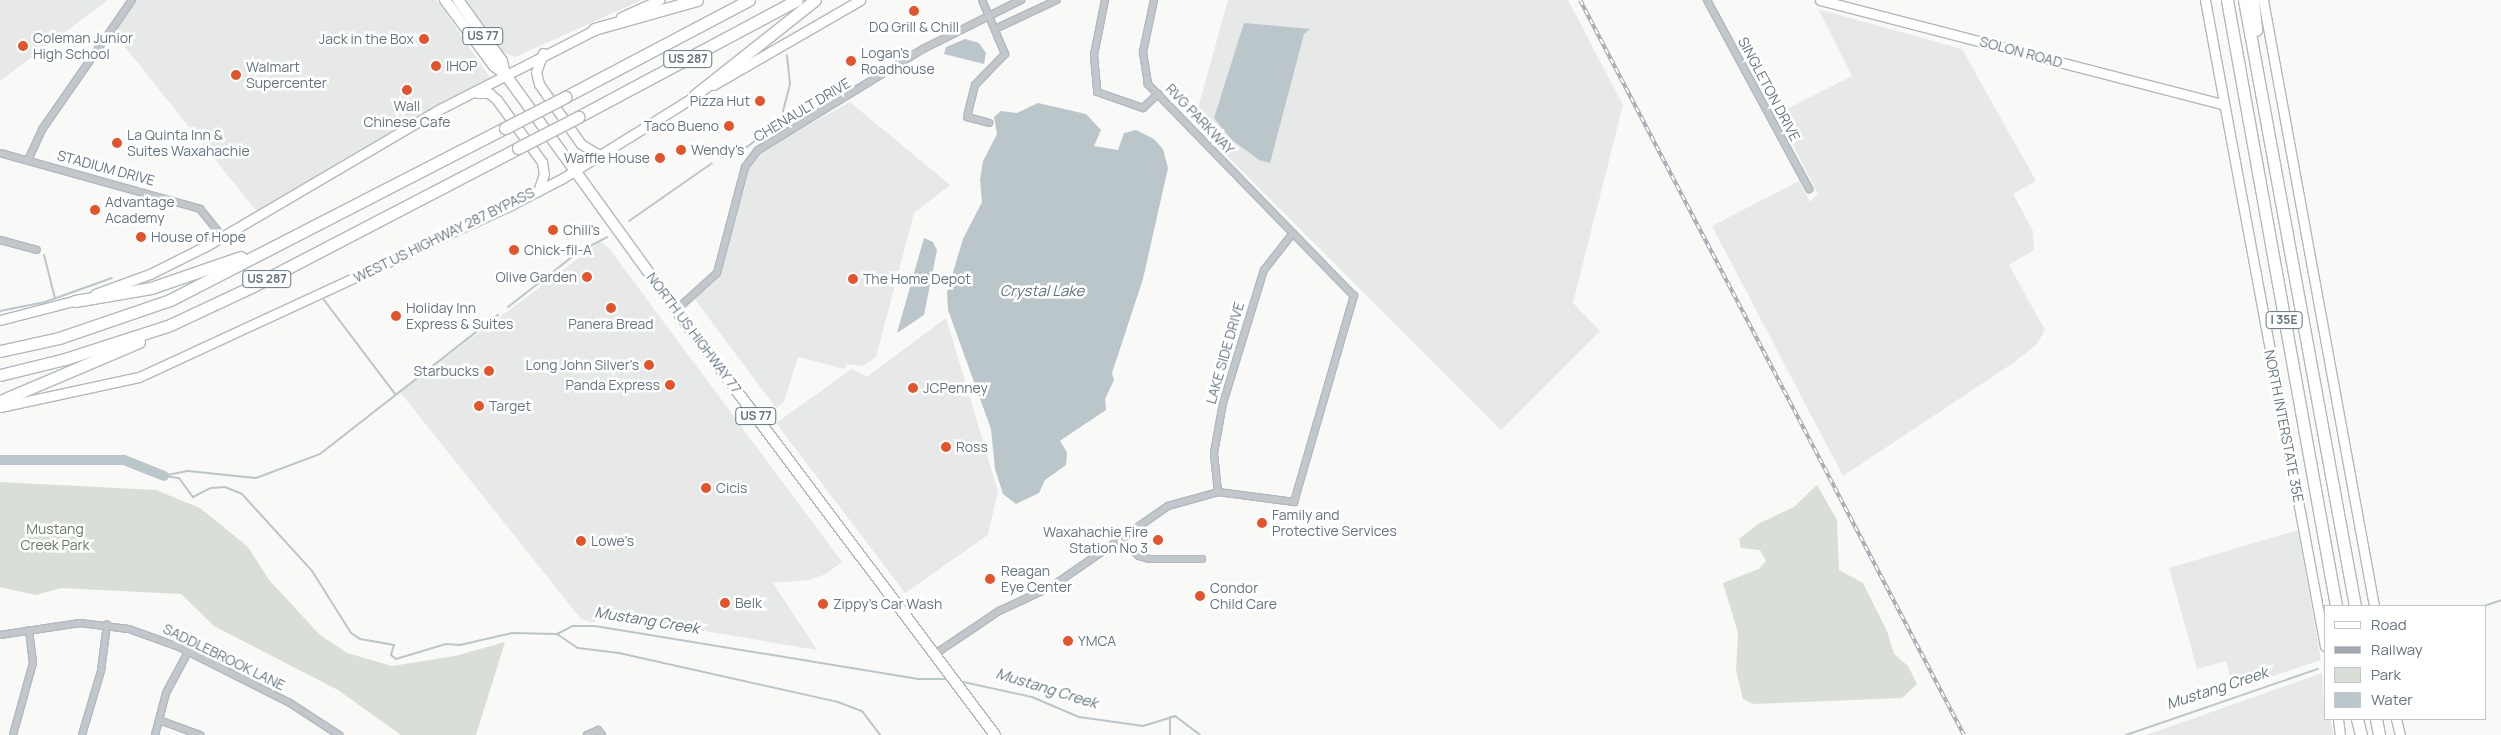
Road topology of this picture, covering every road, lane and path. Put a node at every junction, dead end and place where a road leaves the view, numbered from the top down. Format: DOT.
graph roads {
  1 [pos="132,0"];
  2 [pos="445,0"];
  3 [pos="458,0"];
  4 [pos="659,0"];
  5 [pos="697,0"];
  6 [pos="749,0"];
  7 [pos="797,0"];
  8 [pos="815,0"];
  9 [pos="860,0"];
  10 [pos="982,0"];
  11 [pos="1021,0"];
  12 [pos="1057,0"];
  13 [pos="1105,0"];
  14 [pos="1154,0"];
  15 [pos="1707,0"];
  16 [pos="1820,0"];
  17 [pos="2205,0"];
  18 [pos="2221,0"];
  19 [pos="2227,0"];
  20 [pos="2244,0"];
  21 [pos="2253,0"];
  22 [pos="2263,0"];
  23 [pos="989,15"];
  24 [pos="594,29"];
  25 [pos="995,29"];
  26 [pos="2234,33"];
  27 [pos="543,53"];
  28 [pos="505,74"];
  29 [pos="474,93"];
  30 [pos="1158,94"];
  31 [pos="695,95"];
  32 [pos="2223,104"];
  33 [pos="2266,122"];
  34 [pos="989,123"];
  35 [pos="0,153"];
  36 [pos="599,155"];
  37 [pos="28,160"];
  38 [pos="574,170"];
  39 [pos="1809,190"];
  40 [pos="538,191"];
  41 [pos="1293,233"];
  42 [pos="222,236"];
  43 [pos="0,240"];
  44 [pos="280,244"];
  45 [pos="37,250"];
  46 [pos="75,301"];
  47 [pos="676,310"];
  48 [pos="182,319"];
  49 [pos="0,320"];
  50 [pos="0,351"];
  51 [pos="0,375"];
  52 [pos="0,401"];
  53 [pos="0,408"];
  54 [pos="1218,492"];
  55 [pos="1121,540"];
  56 [pos="1202,559"];
  57 [pos="2336,605"];
  58 [pos="2355,605"];
  59 [pos="2374,605"];
  60 [pos="106,624"];
  61 [pos="28,630"];
  62 [pos="0,635"];
  63 [pos="2324,641"];
  64 [pos="188,652"];
  65 [pos="938,657"];
  66 [pos="159,720"];
  67 [pos="2338,720"];
  68 [pos="2357,720"];
  69 [pos="2376,720"];
  70 [pos="2396,720"];
  71 [pos="600,732"];
  72 [pos="13,735"];
  73 [pos="82,735"];
  74 [pos="155,735"];
  75 [pos="200,735"];
  76 [pos="339,735"];
  77 [pos="587,735"];
  78 [pos="995,735"];
  79 [pos="2340,735"];
  80 [pos="2361,735"];
  81 [pos="2379,735"];
  82 [pos="2400,735"];
  1 -- 37 [label="street"];
  2 -- 28 [label="main road, NORTH US HIGHWAY 77 / US 77"];
  3 -- 28 [label="main road, NORTH US HIGHWAY 77 / US 77"];
  4 -- 24 [label="main road"];
  5 -- 24 [label="highway"];
  6 -- 44 [label="highway, US 287, bridge"];
  7 -- 48 [label="highway, US 287, bridge"];
  8 -- 31 [label="highway"];
  9 -- 31 [label="main road, WEST US HIGHWAY 287 BYPASS"];
  10 -- 23 [label="street"];
  11 -- 23 [label="street, CHENAULT DRIVE"];
  12 -- 25 [label="street"];
  13 -- 30 [label="street"];
  14 -- 30 [label="street, RVG PARKWAY"];
  15 -- 39 [label="street, SINGLETON DRIVE"];
  16 -- 32 [label="main road, SOLON ROAD"];
  17 -- 32 [label="main road, NORTH INTERSTATE 35E"];
  18 -- 26 [label="highway"];
  19 -- 26 [label="highway, I 35E"];
  20 -- 33 [label="highway, I 35E"];
  21 -- 33 [label="highway"];
  22 -- 59 [label="main road"];
  23 -- 25 [label="street"];
  23 -- 47 [label="street, CHENAULT DRIVE"];
  24 -- 27 [label="main road"];
  25 -- 34 [label="street"];
  26 -- 57 [label="highway, I 35E"];
  27 -- 28 [label="main road"];
  27 -- 36 [label="main road"];
  28 -- 29 [label="main road"];
  28 -- 38 [label="main road, NORTH US HIGHWAY 77 / US 77"];
  29 -- 40 [label="main road"];
  29 -- 42 [label="main road"];
  30 -- 41 [label="street, RVG PARKWAY"];
  31 -- 36 [label="main road, WEST US HIGHWAY 287 BYPASS"];
  32 -- 63 [label="main road, NORTH INTERSTATE 35E"];
  33 -- 58 [label="highway, I 35E"];
  35 -- 37 [label="street, STADIUM DRIVE"];
  36 -- 38 [label="main road, WEST US HIGHWAY 287 BYPASS"];
  37 -- 42 [label="street, STADIUM DRIVE"];
  38 -- 40 [label="main road, WEST US HIGHWAY 287 BYPASS"];
  38 -- 47 [label="main road, NORTH US HIGHWAY 77 / US 77"];
  40 -- 53 [label="main road, WEST US HIGHWAY 287 BYPASS"];
  41 -- 54 [label="street, LAKE SIDE DRIVE"];
  41 -- 54 [label="street, RVG PARKWAY"];
  42 -- 46 [label="main road"];
  43 -- 45 [label="street"];
  44 -- 46 [label="highway"];
  44 -- 50 [label="highway, US 287"];
  46 -- 49 [label="main road"];
  47 -- 65 [label="main road, NORTH US HIGHWAY 77 / US 77"];
  48 -- 51 [label="highway, US 287"];
  48 -- 52 [label="highway"];
  54 -- 55 [label="street"];
  55 -- 56 [label="street"];
  55 -- 65 [label="street"];
  60 -- 61 [label="street, SADDLEBROOK LANE"];
  60 -- 64 [label="street, SADDLEBROOK LANE"];
  60 -- 73 [label="street"];
  61 -- 62 [label="street, SADDLEBROOK LANE"];
  61 -- 72 [label="street"];
  64 -- 66 [label="street"];
  64 -- 76 [label="street, SADDLEBROOK LANE"];
  65 -- 78 [label="main road, NORTH US HIGHWAY 77 / US 77"];
  66 -- 74 [label="street"];
  66 -- 75 [label="street"];
  67 -- 79 [label="main road"];
  68 -- 80 [label="highway"];
  69 -- 81 [label="highway"];
  70 -- 82 [label="main road"];
  71 -- 77 [label="street"];
}
